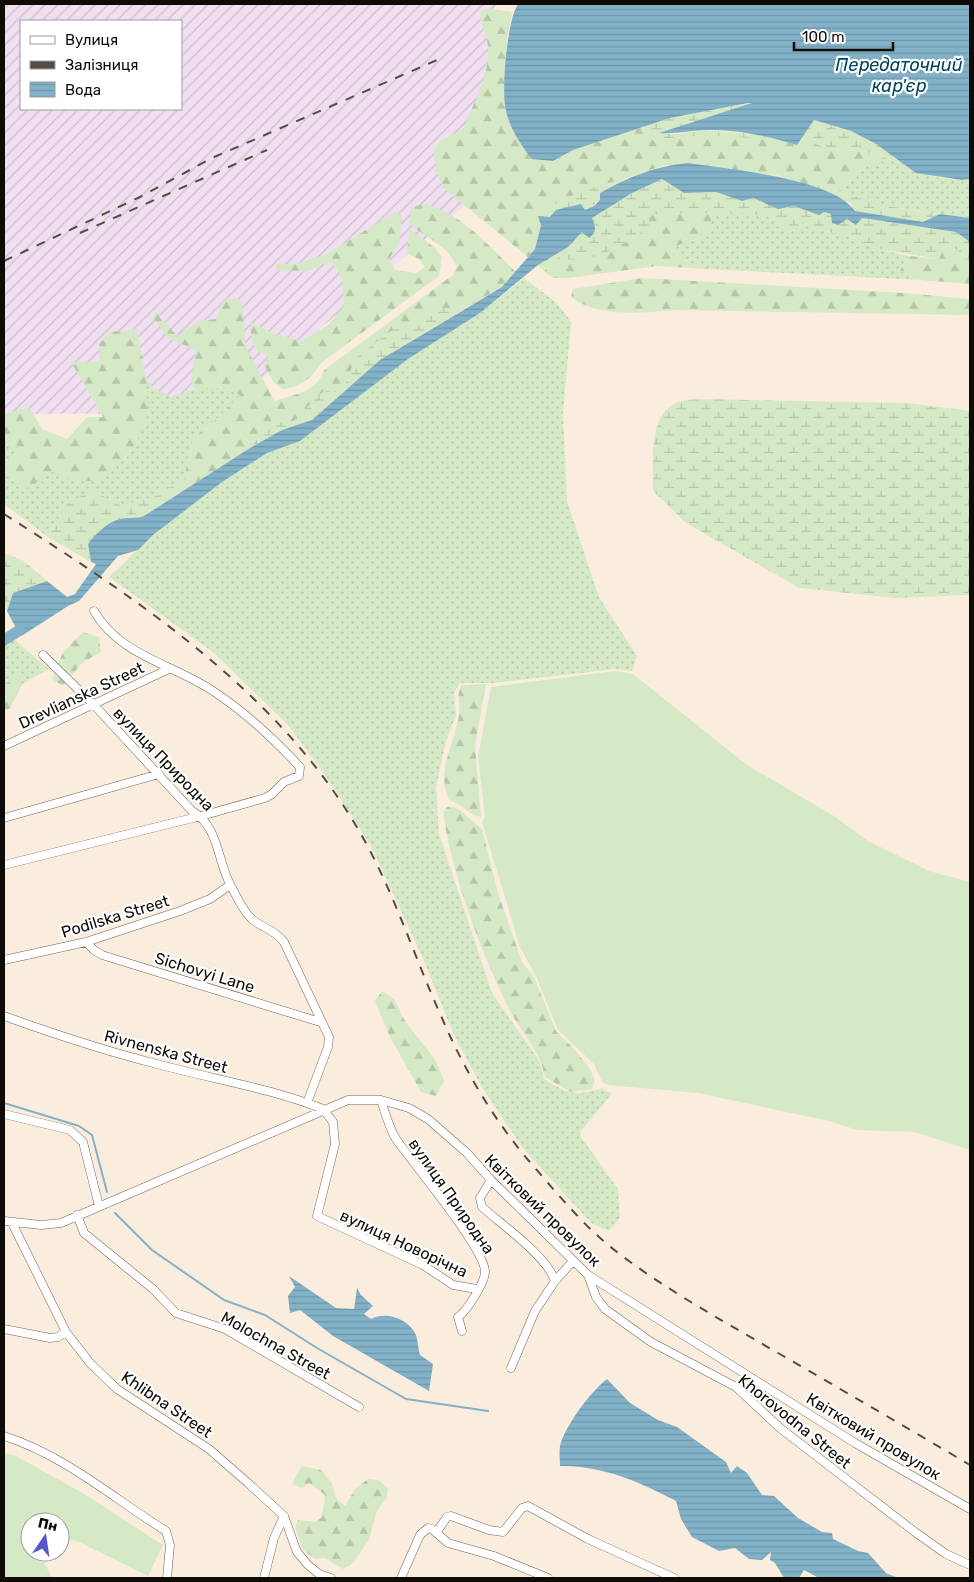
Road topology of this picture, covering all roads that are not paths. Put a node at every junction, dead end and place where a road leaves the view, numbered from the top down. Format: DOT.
graph roads {
  1 [pos="94,611"];
  2 [pos="43,655"];
  3 [pos="169,669"];
  4 [pos="94,705"];
  5 [pos="4,746"];
  6 [pos="159,774"];
  7 [pos="201,816"];
  8 [pos="4,818"];
  9 [pos="4,866"];
  10 [pos="230,886"];
  11 [pos="86,942"];
  12 [pos="4,960"];
  13 [pos="4,1016"];
  14 [pos="320,1022"];
  15 [pos="381,1100"];
  16 [pos="307,1103"];
  17 [pos="323,1109"];
  18 [pos="4,1114"];
  19 [pos="491,1180"];
  20 [pos="99,1206"];
  21 [pos="77,1215"];
  22 [pos="8,1222"];
  23 [pos="573,1261"];
  24 [pos="588,1276"];
  25 [pos="555,1281"];
  26 [pos="478,1289"];
  27 [pos="4,1329"];
  28 [pos="462,1331"];
  29 [pos="66,1332"];
  30 [pos="511,1368"];
  31 [pos="359,1407"];
  32 [pos="4,1436"];
  33 [pos="970,1509"];
  34 [pos="284,1516"];
  35 [pos="436,1533"];
  36 [pos="970,1565"];
  37 [pos="168,1578"];
  38 [pos="264,1578"];
  39 [pos="331,1578"];
  40 [pos="401,1578"];
  41 [pos="548,1578"];
  42 [pos="674,1578"];
  1 -- 3 [label="street"];
  2 -- 4 [label="street, вулиця Природна"];
  3 -- 4 [label="street, Drevlianska Street"];
  3 -- 7 [label="street"];
  4 -- 5 [label="street, Drevlianska Street"];
  4 -- 6 [label="street, вулиця Природна"];
  6 -- 7 [label="street, вулиця Природна"];
  6 -- 8 [label="street"];
  7 -- 9 [label="street"];
  7 -- 10 [label="street, вулиця Природна"];
  10 -- 11 [label="street, Podilska Street"];
  10 -- 14 [label="street, вулиця Природна"];
  11 -- 12 [label="street, Podilska Street"];
  11 -- 14 [label="street, Sichovyi Lane"];
  13 -- 16 [label="street, Rivnenska Street"];
  14 -- 16 [label="street, вулиця Природна"];
  15 -- 17 [label="street, Квітковий провулок"];
  15 -- 19 [label="street, Квітковий провулок"];
  15 -- 26 [label="street, вулиця Природна"];
  16 -- 17 [label="street, Rivnenska Street"];
  17 -- 20 [label="street, Квітковий провулок"];
  17 -- 26 [label="street, вулиця Новорічна"];
  18 -- 20 [label="street"];
  19 -- 23 [label="street, Квітковий провулок"];
  19 -- 25 [label="street"];
  20 -- 21 [label="street, Квітковий провулок"];
  21 -- 22 [label="street"];
  21 -- 31 [label="street, Molochna Street"];
  22 -- 29 [label="street"];
  23 -- 24 [label="street, Квітковий провулок"];
  23 -- 25 [label="street"];
  24 -- 33 [label="street, Квітковий провулок"];
  24 -- 36 [label="street, Khorovodna Street"];
  25 -- 30 [label="street"];
  26 -- 28 [label="street, вулиця Природна"];
  27 -- 29 [label="street"];
  29 -- 34 [label="street, Khlibna Street"];
  32 -- 37 [label="street"];
  34 -- 38 [label="street"];
  34 -- 39 [label="street, Khlibna Street"];
  35 -- 40 [label="street"];
  35 -- 41 [label="street"];
  35 -- 42 [label="street"];
}
